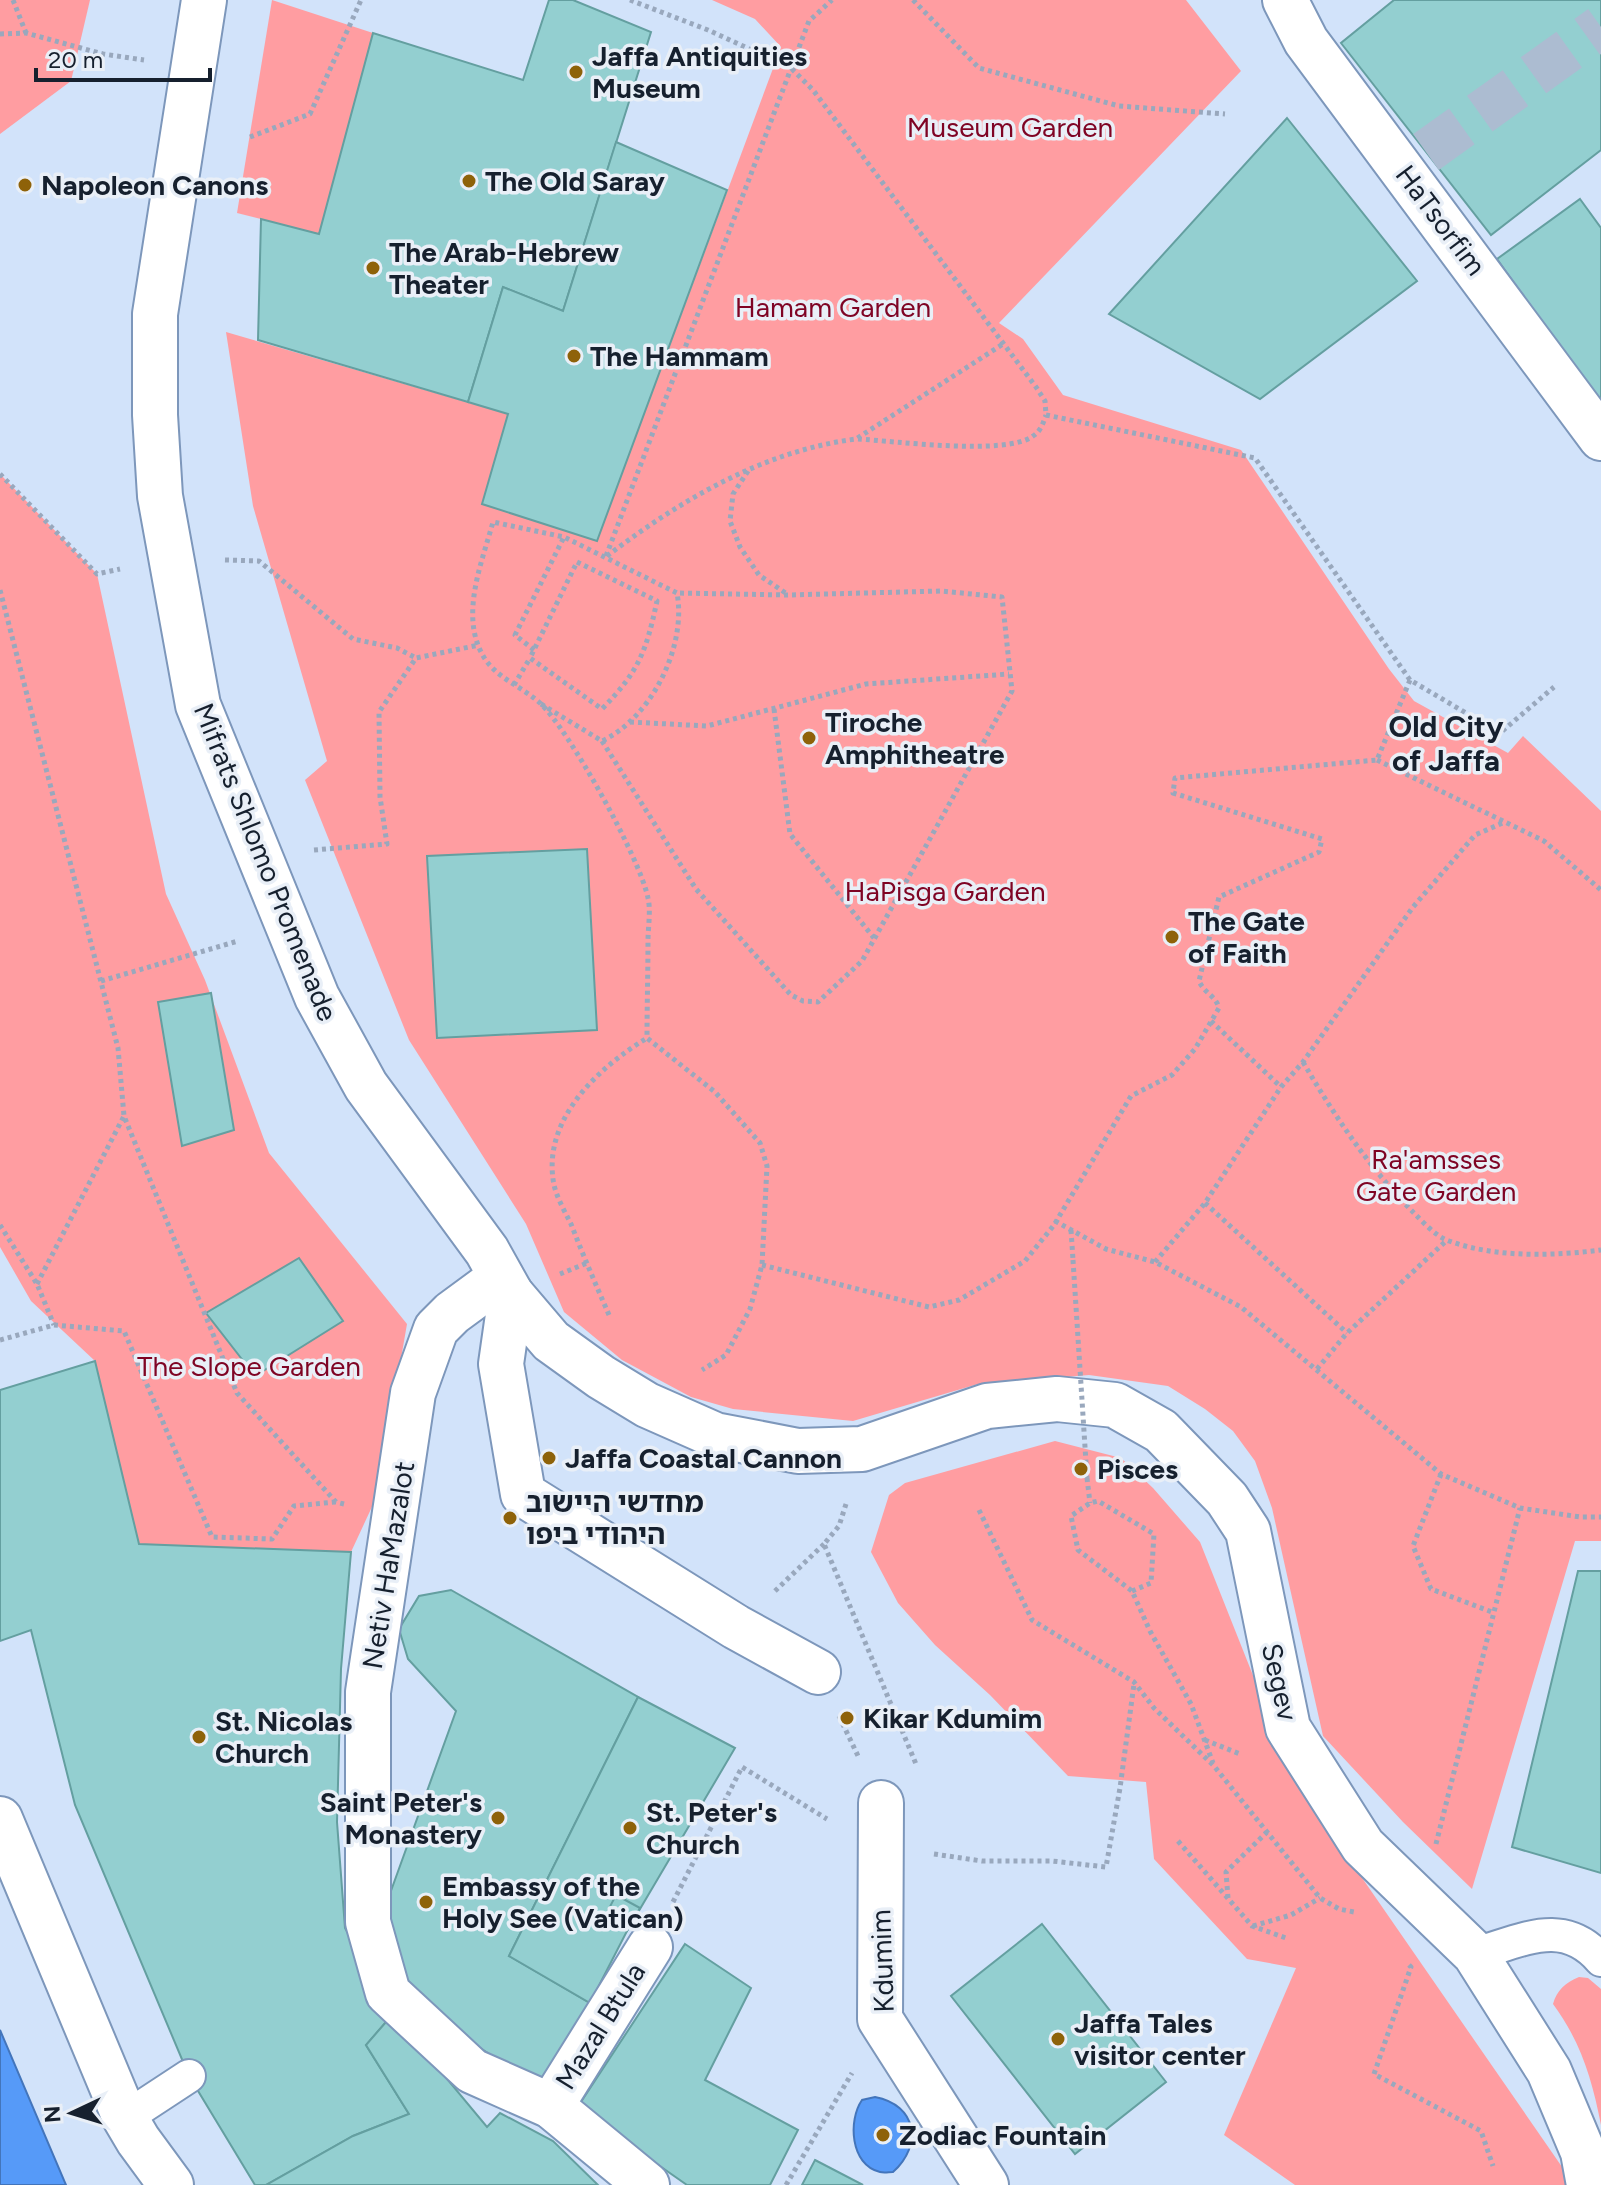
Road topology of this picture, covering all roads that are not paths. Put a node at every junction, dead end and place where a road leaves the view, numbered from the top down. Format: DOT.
graph roads {
  1 [pos="204,0"];
  2 [pos="1285,0"];
  3 [pos="1601,438"];
  4 [pos="506,1286"];
  5 [pos="862,1449"];
  6 [pos="818,1672"];
  7 [pos="881,1803"];
  8 [pos="0,1819"];
  9 [pos="660,1928"];
  10 [pos="1475,1954"];
  11 [pos="1601,1960"];
  12 [pos="189,2076"];
  13 [pos="551,2106"];
  14 [pos="132,2129"];
  15 [pos="171,2185"];
  16 [pos="647,2185"];
  17 [pos="986,2185"];
  18 [pos="1589,2185"];
  1 -- 4 [label="street, Mifrats Shlomo Promenade"];
  2 -- 3 [label="street, HaTsorfim"];
  4 -- 5 [label="street, Mifrats Shlomo Promenade"];
  4 -- 6 [label="street"];
  4 -- 13 [label="street, Netiv HaMazalot"];
  5 -- 10 [label="street, Segev"];
  7 -- 17 [label="street, Kdumim"];
  8 -- 14 [label="street"];
  9 -- 13 [label="street, Mazal Btula"];
  10 -- 11 [label="lane"];
  10 -- 18 [label="street, Segev"];
  12 -- 14 [label="lane"];
  13 -- 16 [label="street, Netiv HaMazalot"];
  14 -- 15 [label="street"];
}
